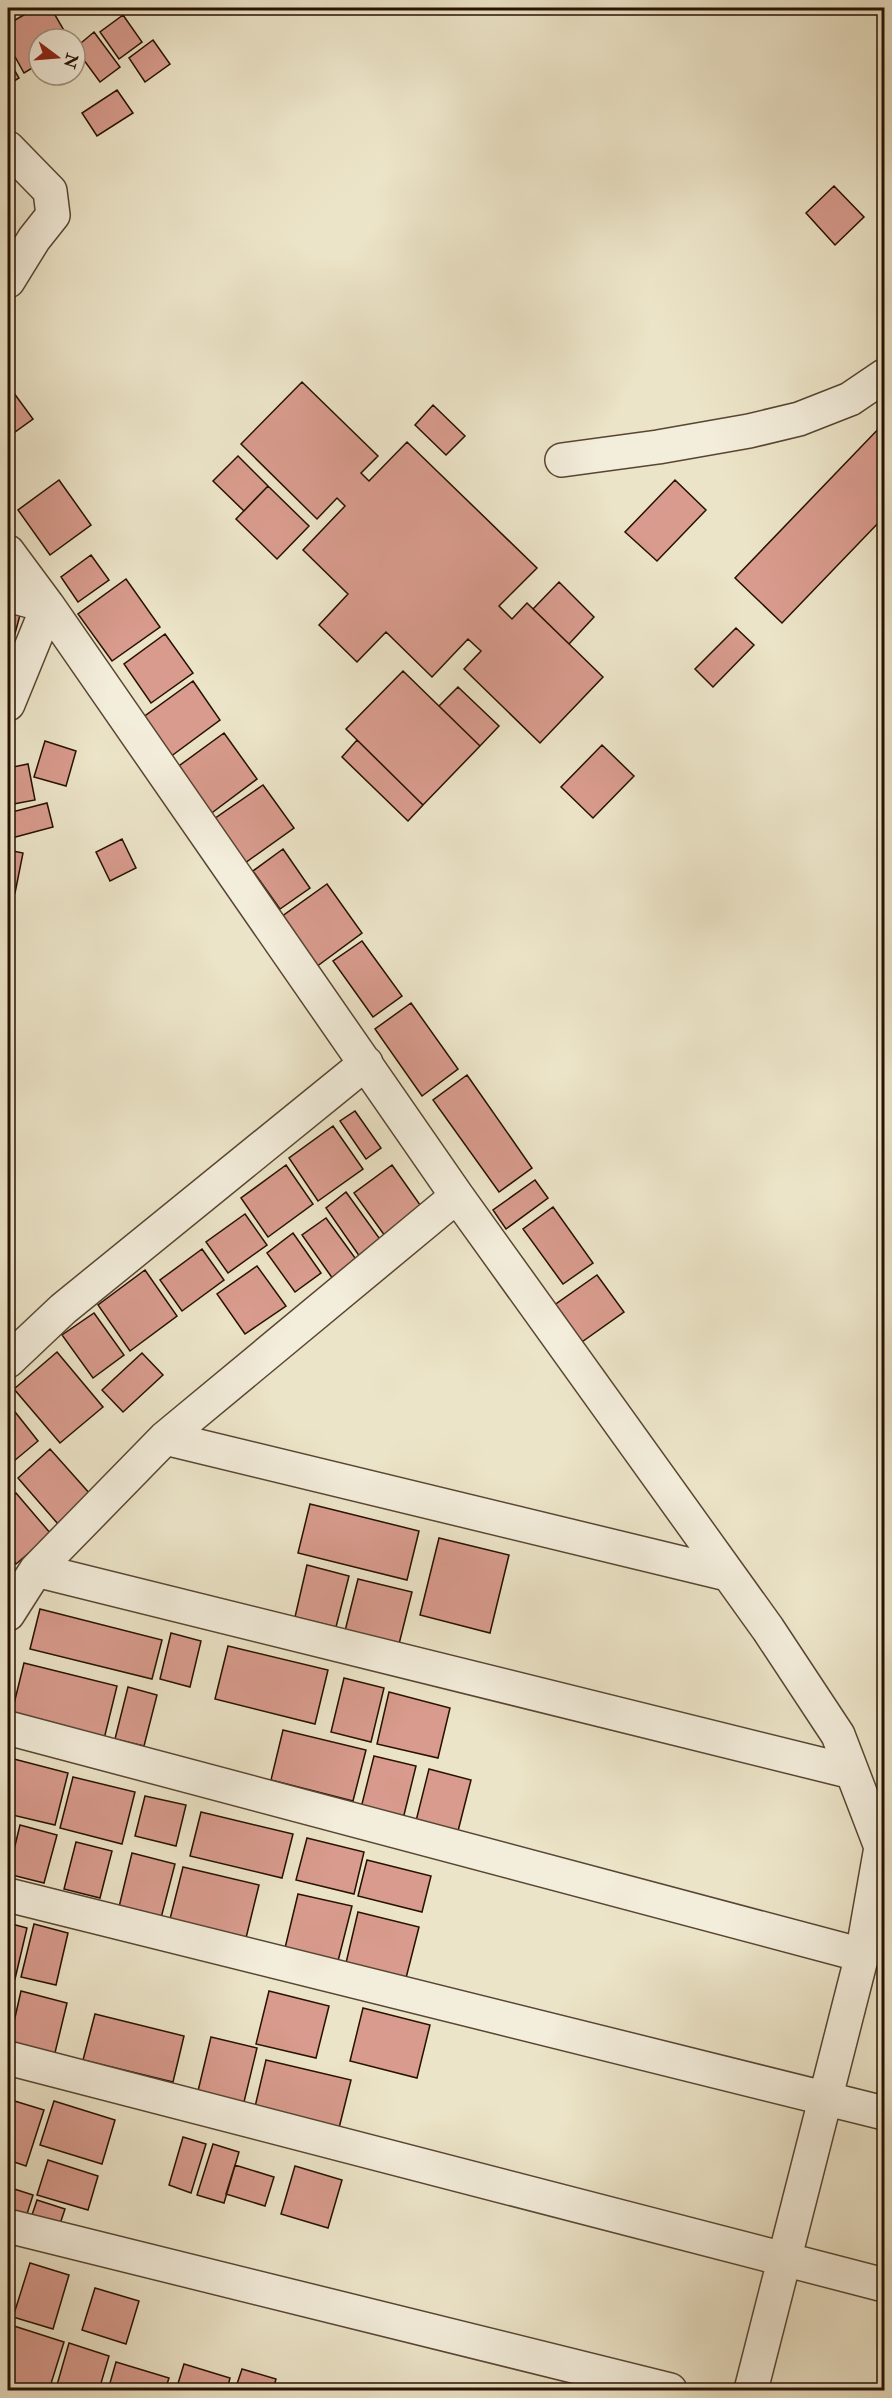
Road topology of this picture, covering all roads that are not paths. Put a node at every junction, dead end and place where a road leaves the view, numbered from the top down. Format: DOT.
graph roads {
  1 [pos="8,148"];
  2 [pos="8,281"];
  3 [pos="885,376"];
  4 [pos="562,460"];
  5 [pos="8,552"];
  6 [pos="8,595"];
  7 [pos="48,606"];
  8 [pos="8,704"];
  9 [pos="366,1063"];
  10 [pos="457,1196"];
  11 [pos="8,1361"];
  12 [pos="165,1438"];
  13 [pos="36,1570"];
  14 [pos="727,1574"];
  15 [pos="8,1614"];
  16 [pos="8,1728"];
  17 [pos="852,1772"];
  18 [pos="883,1849"];
  19 [pos="8,1895"];
  20 [pos="862,1955"];
  21 [pos="8,2058"];
  22 [pos="826,2098"];
  23 [pos="885,2113"];
  24 [pos="8,2226"];
  25 [pos="785,2260"];
  26 [pos="885,2285"];
  27 [pos="670,2391"];
  28 [pos="751,2391"];
  1 -- 2 [label="street"];
  3 -- 4 [label="street"];
  5 -- 7 [label="street"];
  6 -- 7 [label="street"];
  7 -- 8 [label="street"];
  7 -- 9 [label="street"];
  9 -- 10 [label="street"];
  9 -- 11 [label="street"];
  10 -- 12 [label="street"];
  10 -- 14 [label="street"];
  12 -- 13 [label="street"];
  12 -- 14 [label="street"];
  13 -- 15 [label="street"];
  13 -- 17 [label="street"];
  14 -- 17 [label="street"];
  16 -- 20 [label="street"];
  17 -- 18 [label="street"];
  18 -- 20 [label="street"];
  19 -- 22 [label="street"];
  20 -- 22 [label="street"];
  21 -- 25 [label="street"];
  22 -- 23 [label="street"];
  22 -- 25 [label="street"];
  24 -- 27 [label="street"];
  25 -- 26 [label="street"];
  25 -- 28 [label="street"];
}
